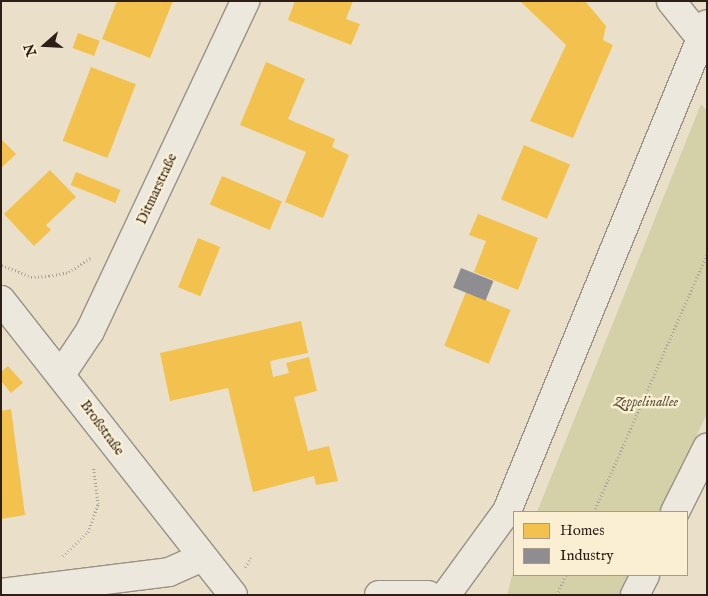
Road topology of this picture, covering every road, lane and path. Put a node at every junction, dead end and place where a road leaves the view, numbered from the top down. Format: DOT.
graph roads {
  1 [pos="245,1"];
  2 [pos="671,1"];
  3 [pos="705,36"];
  4 [pos="97,253"];
  5 [pos="707,255"];
  6 [pos="2,265"];
  7 [pos="1,300"];
  8 [pos="62,373"];
  9 [pos="707,448"];
  10 [pos="90,456"];
  11 [pos="594,511"];
  12 [pos="676,511"];
  13 [pos="200,558"];
  14 [pos="56,561"];
  15 [pos="566,576"];
  16 [pos="644,576"];
  17 [pos="1,593"];
  18 [pos="233,595"];
  19 [pos="380,595"];
  20 [pos="428,595"];
  21 [pos="446,595"];
  22 [pos="558,595"];
  23 [pos="635,595"];
  1 -- 8 [label="street, Ditmarstraße"];
  2 -- 3 [label="street"];
  3 -- 21 [label="street"];
  4 -- 6 [label="path"];
  5 -- 11 [label="path"];
  7 -- 8 [label="street, Broßstraße"];
  8 -- 13 [label="street, Broßstraße"];
  9 -- 12 [label="street"];
  10 -- 14 [label="path"];
  13 -- 17 [label="street"];
  13 -- 18 [label="street, Broßstraße"];
  15 -- 22 [label="path"];
  16 -- 23 [label="street"];
  19 -- 20 [label="street"];
}
